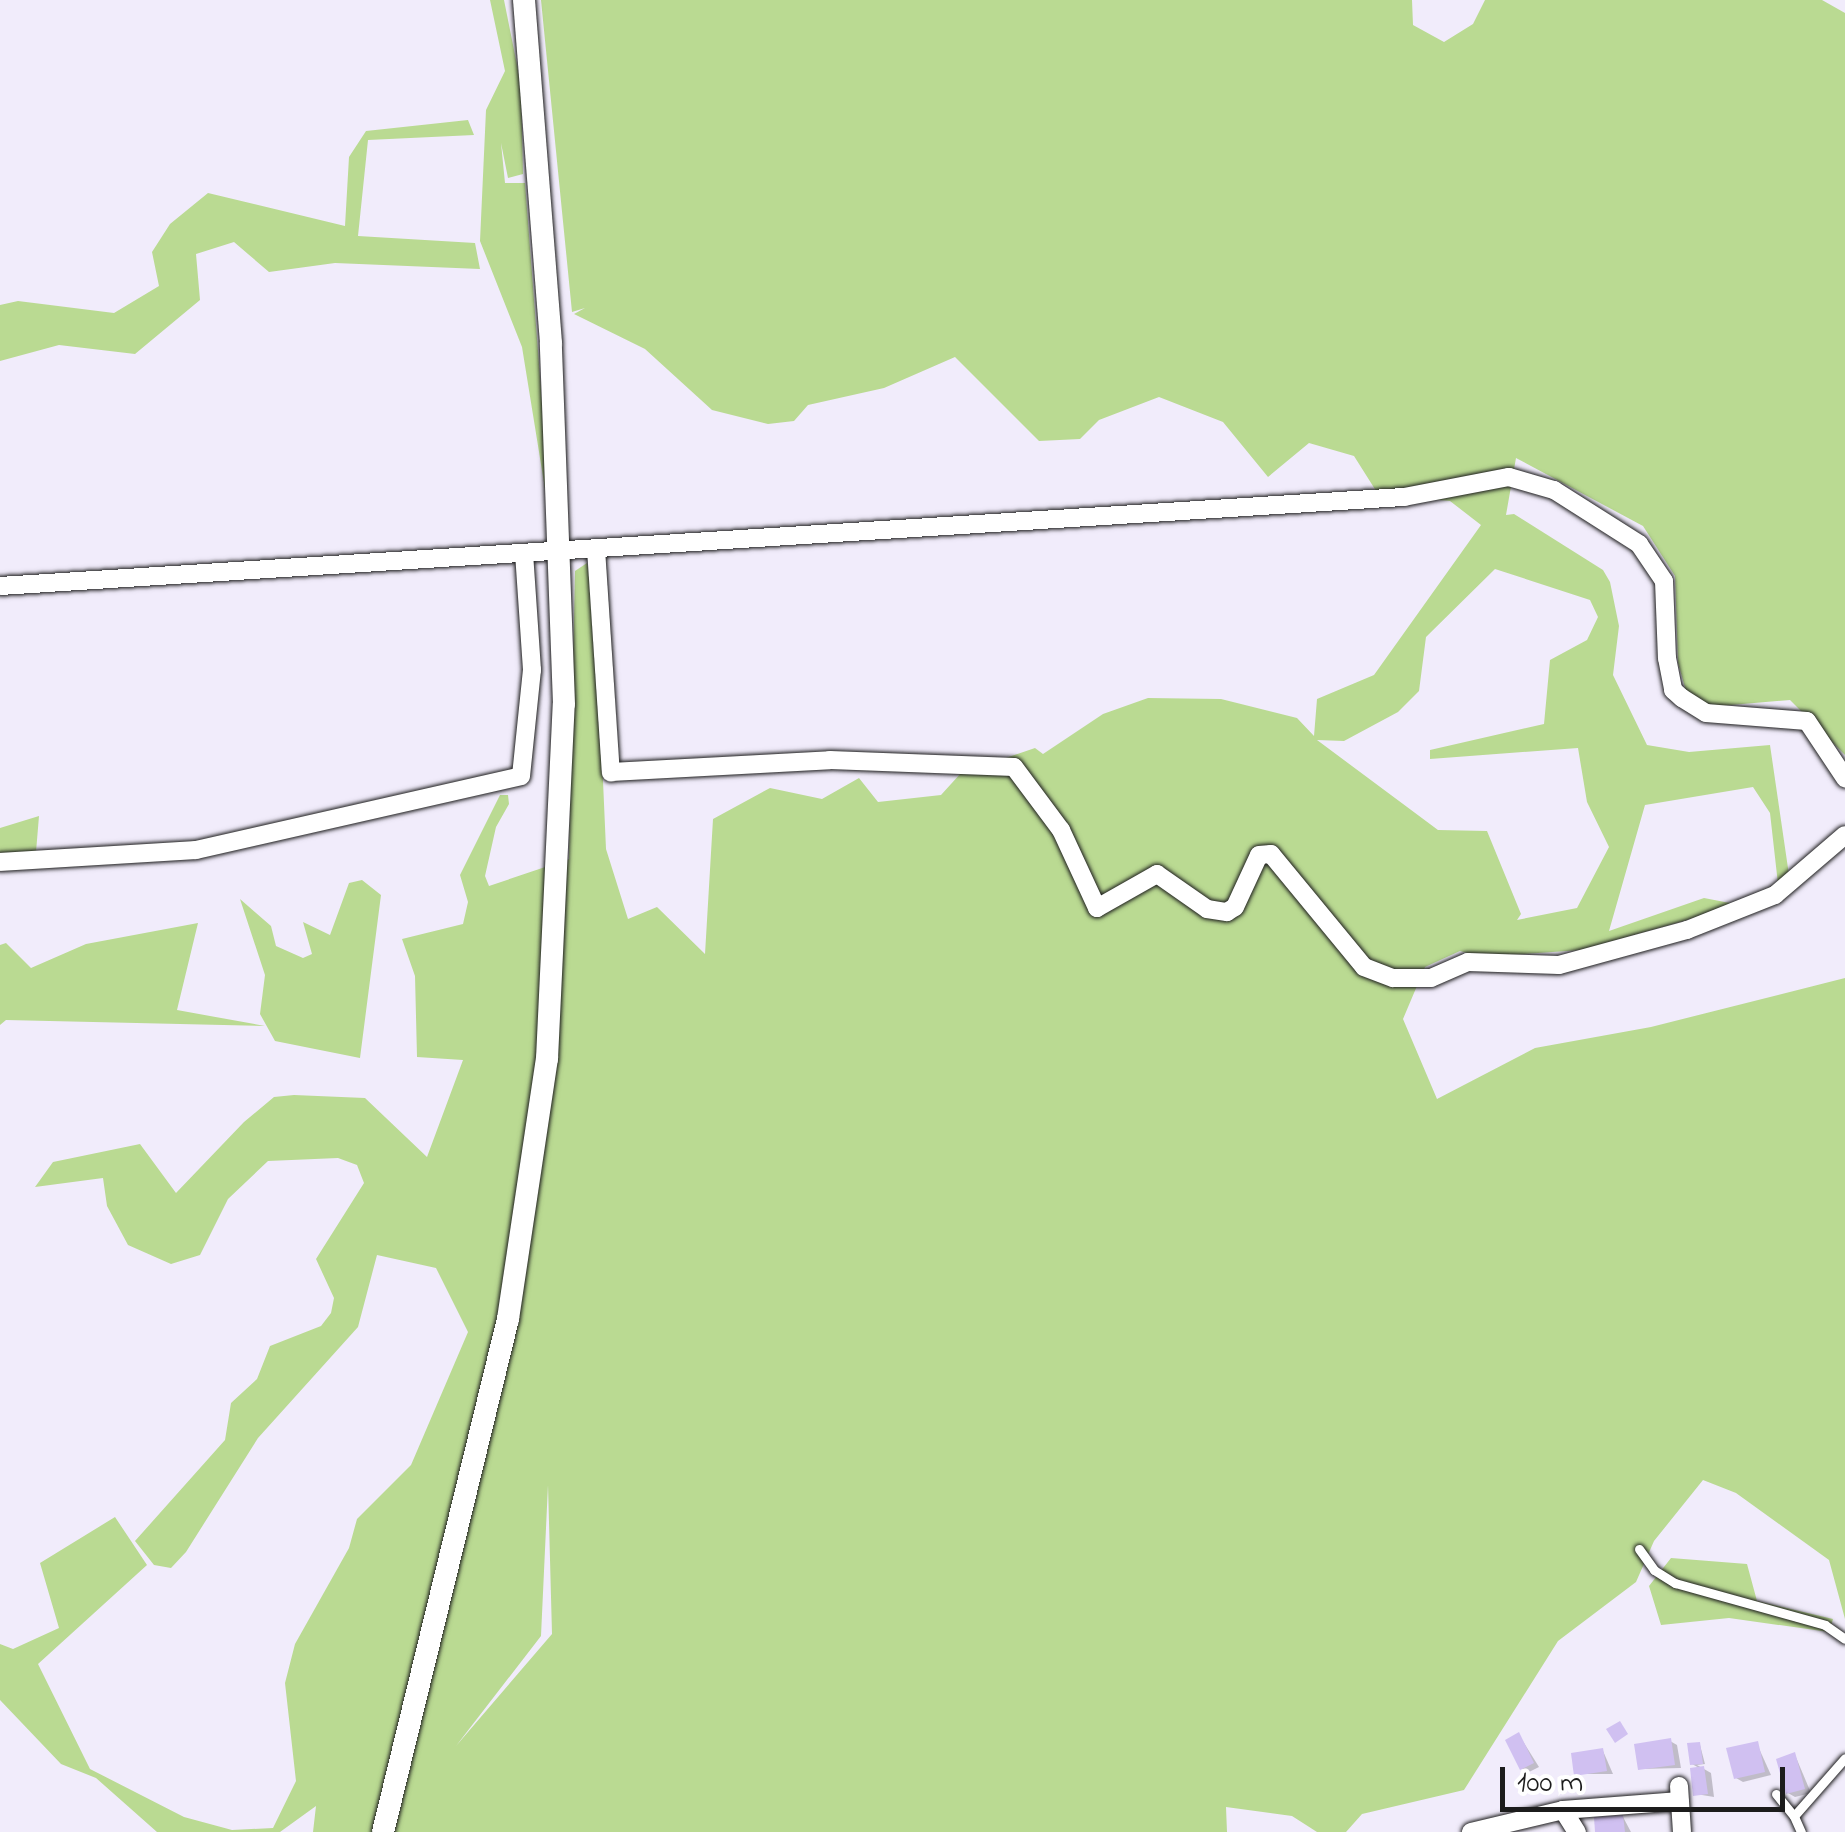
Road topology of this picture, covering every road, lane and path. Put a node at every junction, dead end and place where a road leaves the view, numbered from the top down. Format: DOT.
graph roads {
  1 [pos="524,0"];
  2 [pos="596,549"];
  3 [pos="560,551"];
  4 [pos="524,554"];
  5 [pos="0,586"];
  6 [pos="1845,778"];
  7 [pos="1845,835"];
  8 [pos="0,862"];
  9 [pos="1639,1549"];
  10 [pos="1845,1639"];
  11 [pos="1845,1758"];
  12 [pos="1776,1794"];
  13 [pos="1563,1810"];
  14 [pos="1794,1816"];
  15 [pos="383,1832"];
  16 [pos="1471,1832"];
  17 [pos="1577,1832"];
  18 [pos="1682,1832"];
  19 [pos="1800,1832"];
  1 -- 3 [label="street"];
  2 -- 3 [label="street"];
  2 -- 6 [label="street"];
  2 -- 7 [label="street"];
  3 -- 4 [label="street"];
  3 -- 15 [label="street"];
  4 -- 5 [label="street"];
  4 -- 8 [label="street"];
  9 -- 10 [label="lane"];
  11 -- 14 [label="lane"];
  12 -- 14 [label="lane"];
  13 -- 16 [label="street"];
  13 -- 17 [label="street"];
  13 -- 18 [label="street"];
  14 -- 19 [label="lane"];
}
